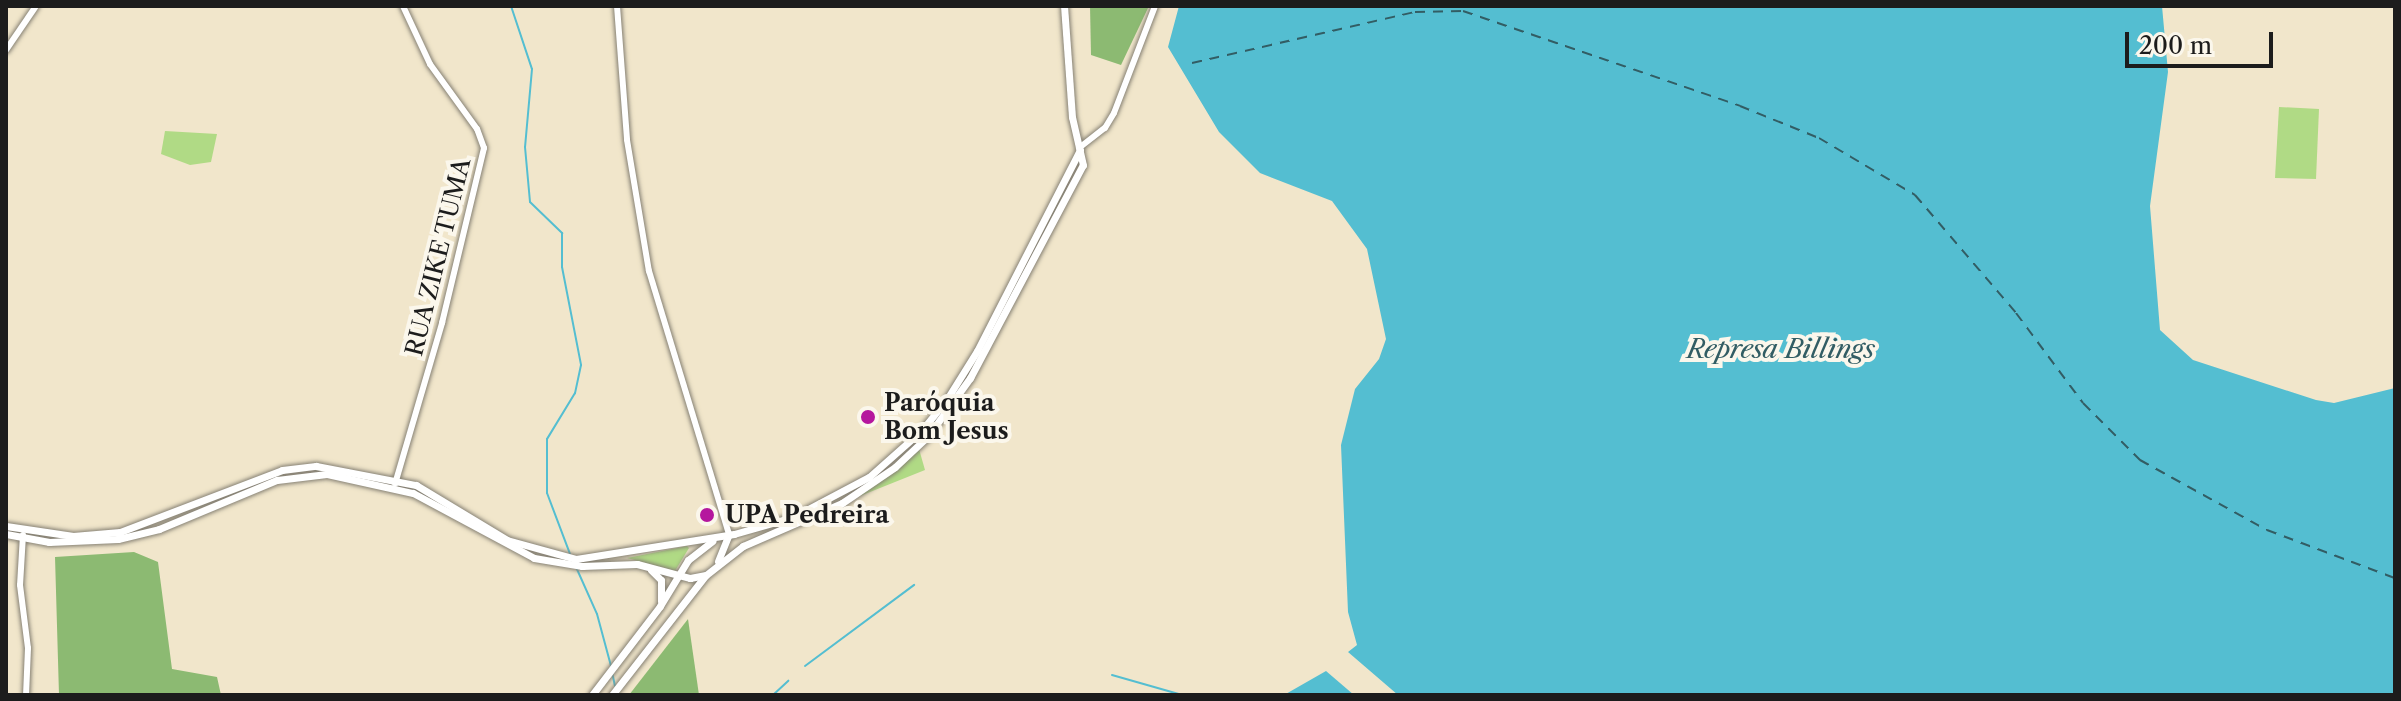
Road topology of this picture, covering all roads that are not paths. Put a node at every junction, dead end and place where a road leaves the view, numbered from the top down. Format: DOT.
graph roads {
  1 [pos="36,6"];
  2 [pos="403,6"];
  3 [pos="617,6"];
  4 [pos="1064,6"];
  5 [pos="1155,6"];
  6 [pos="6,50"];
  7 [pos="1079,152"];
  8 [pos="396,483"];
  9 [pos="6,526"];
  10 [pos="6,534"];
  11 [pos="23,534"];
  12 [pos="729,534"];
  13 [pos="647,566"];
  14 [pos="706,575"];
  15 [pos="677,577"];
  16 [pos="660,606"];
  17 [pos="599,686"];
  18 [pos="26,695"];
  19 [pos="592,695"];
  20 [pos="605,695"];
  21 [pos="612,695"];
  1 -- 6 [label="street"];
  2 -- 8 [label="street, RUA ZIKE TUMA"];
  3 -- 12 [label="street"];
  4 -- 7 [label="main road"];
  5 -- 7 [label="street"];
  7 -- 12 [label="main road"];
  7 -- 14 [label="main road"];
  8 -- 11 [label="main road"];
  8 -- 12 [label="main road"];
  8 -- 13 [label="main road"];
  9 -- 11 [label="main road"];
  10 -- 11 [label="main road"];
  11 -- 18 [label="street"];
  12 -- 14 [label="main road"];
  12 -- 15 [label="main road"];
  13 -- 15 [label="main road"];
  13 -- 16 [label="main road"];
  14 -- 15 [label="main road"];
  14 -- 21 [label="main road"];
  15 -- 16 [label="main road"];
  16 -- 17 [label="main road"];
  17 -- 19 [label="main road"];
  17 -- 20 [label="main road"];
}
